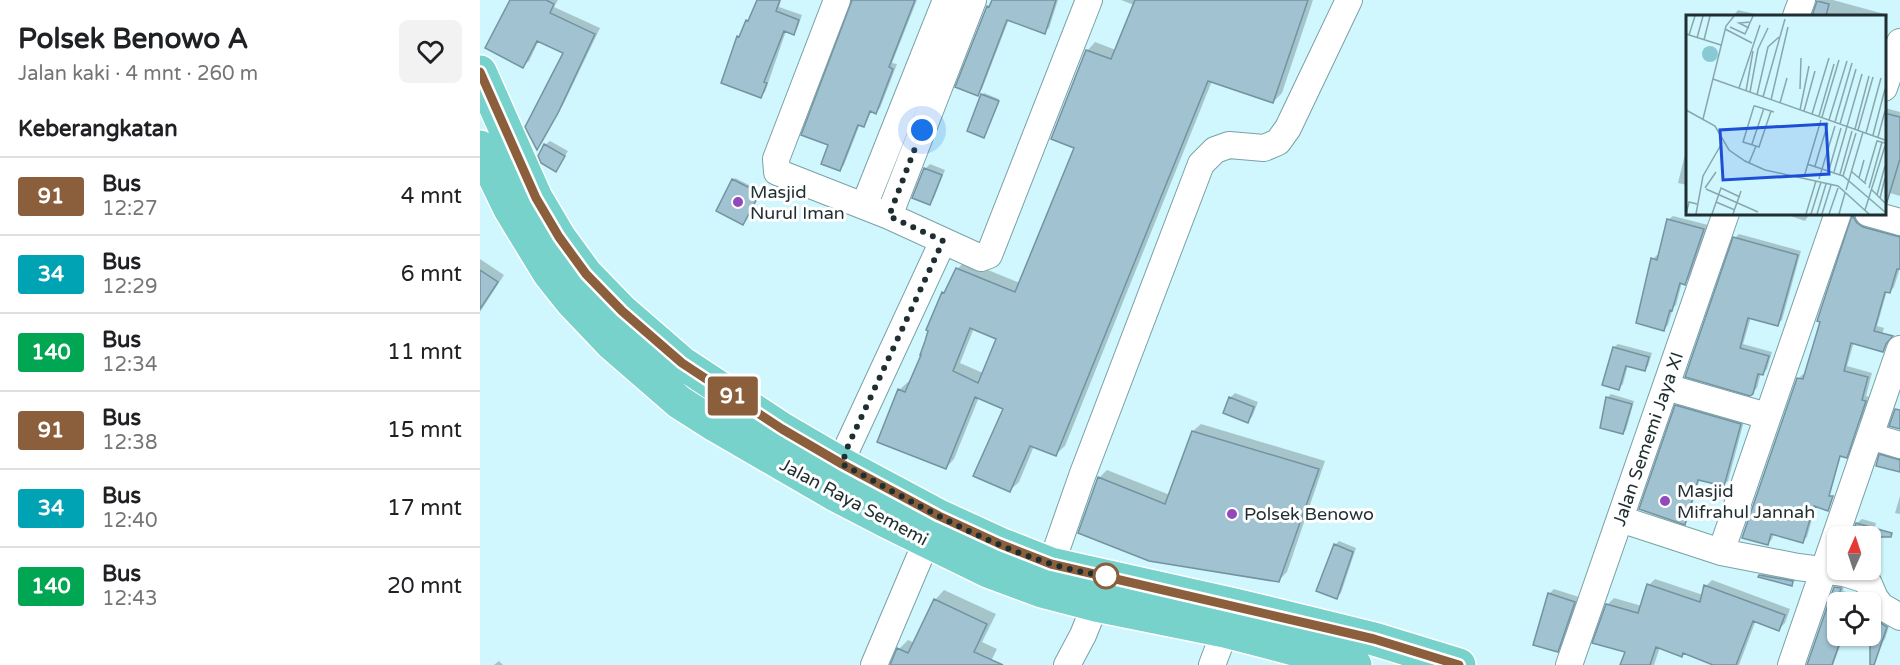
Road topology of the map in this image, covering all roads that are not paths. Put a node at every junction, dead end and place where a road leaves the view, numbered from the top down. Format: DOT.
graph roads {
  1 [pos="837,0"];
  2 [pos="946,0"];
  3 [pos="973,0"];
  4 [pos="1089,0"];
  5 [pos="1349,0"];
  6 [pos="1802,0"];
  7 [pos="1796,15"];
  8 [pos="1900,42"];
  9 [pos="480,72"];
  10 [pos="1885,85"];
  11 [pos="480,147"];
  12 [pos="488,184"];
  13 [pos="864,206"];
  14 [pos="1726,214"];
  15 [pos="1838,214"];
  16 [pos="1872,214"];
  17 [pos="889,216"];
  18 [pos="1900,222"];
  19 [pos="943,241"];
  20 [pos="1900,349"];
  21 [pos="1666,387"];
  22 [pos="1767,416"];
  23 [pos="1870,436"];
  24 [pos="1900,445"];
  25 [pos="842,464"];
  26 [pos="1620,519"];
  27 [pos="933,528"];
  28 [pos="1721,552"];
  29 [pos="1822,570"];
  30 [pos="1046,577"];
  31 [pos="1101,591"];
  32 [pos="1900,617"];
  33 [pos="1225,631"];
  34 [pos="874,665"];
  35 [pos="1067,665"];
  36 [pos="1212,665"];
  37 [pos="1355,665"];
  38 [pos="1459,665"];
  39 [pos="1569,665"];
  40 [pos="1791,665"];
  1 -- 13 [label="street"];
  2 -- 13 [label="street"];
  3 -- 17 [label="street"];
  4 -- 19 [label="street"];
  5 -- 30 [label="street"];
  6 -- 7 [label="street"];
  8 -- 10 [label="street"];
  9 -- 25 [label="main road, Jalan Raya Sememi"];
  11 -- 12 [label="main road, Jalan Raya Sememi"];
  12 -- 27 [label="main road, Jalan Raya Sememi"];
  13 -- 17 [label="street"];
  14 -- 21 [label="street, Jalan Sememi Jaya XI"];
  15 -- 22 [label="street"];
  16 -- 18 [label="street"];
  17 -- 19 [label="street"];
  19 -- 25 [label="street"];
  20 -- 23 [label="street"];
  21 -- 22 [label="street"];
  21 -- 26 [label="street, Jalan Sememi Jaya XI"];
  22 -- 28 [label="street"];
  23 -- 24 [label="street"];
  23 -- 29 [label="street"];
  25 -- 27 [label="main road, Jalan Raya Sememi"];
  26 -- 28 [label="street"];
  26 -- 39 [label="street, Jalan Sememi Jaya XI"];
  27 -- 30 [label="main road, Jalan Raya Sememi"];
  27 -- 34 [label="street"];
  28 -- 29 [label="street"];
  29 -- 32 [label="street"];
  29 -- 40 [label="street"];
  30 -- 31 [label="main road, Jalan Raya Sememi"];
  31 -- 33 [label="main road, Jalan Raya Sememi"];
  31 -- 35 [label="street"];
  31 -- 38 [label="main road, Jalan Raya Sememi"];
  33 -- 36 [label="street"];
  33 -- 37 [label="main road, Jalan Raya Sememi"];
}
